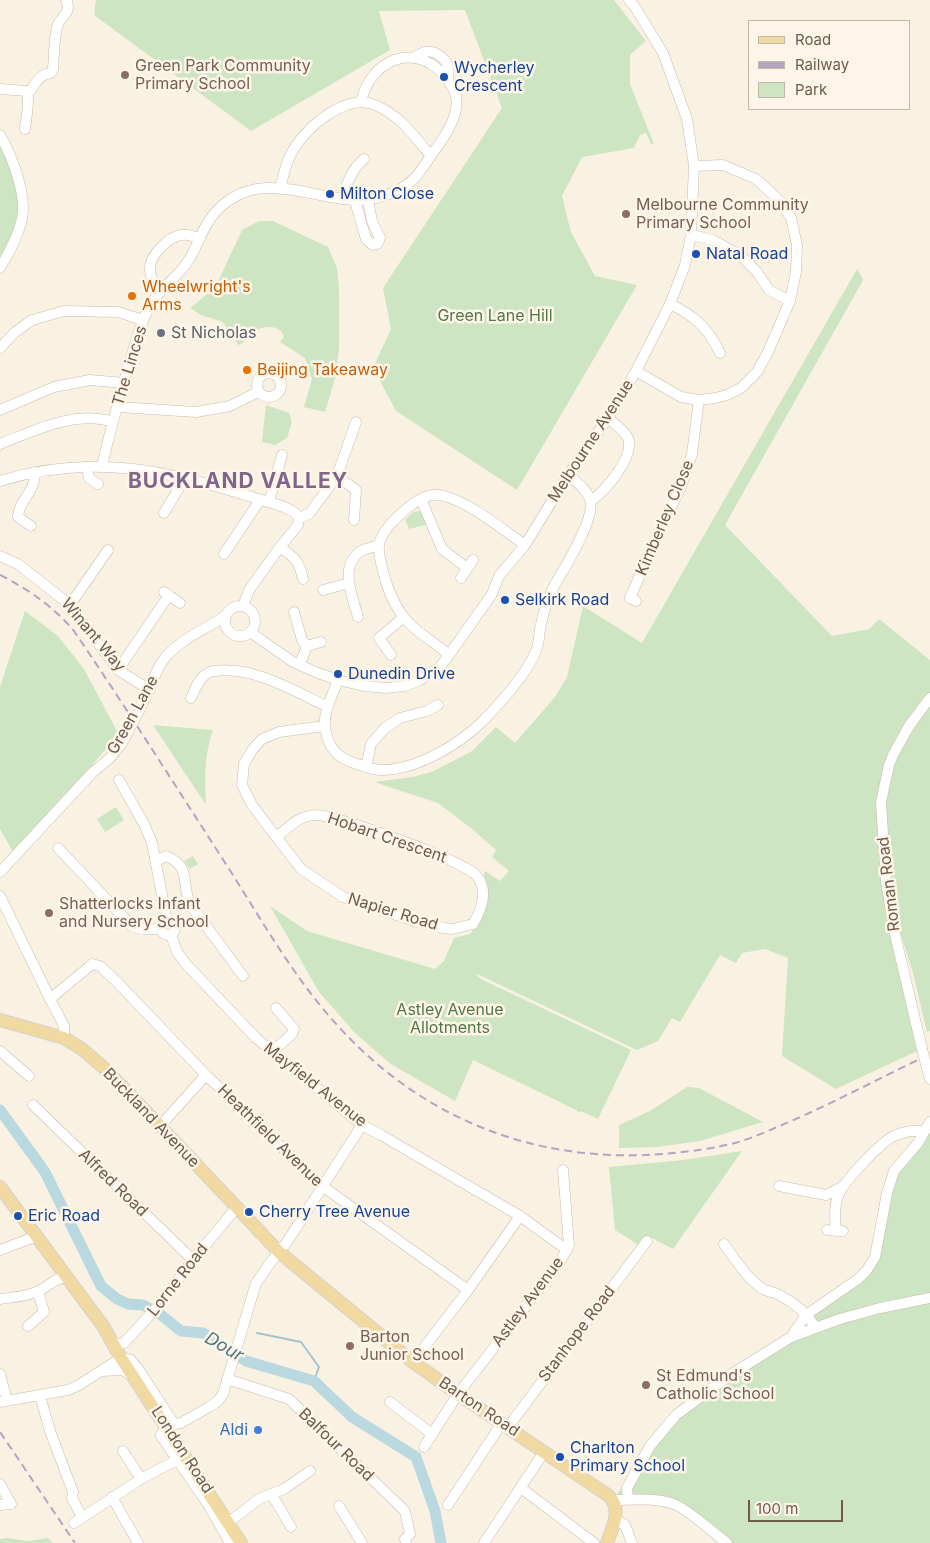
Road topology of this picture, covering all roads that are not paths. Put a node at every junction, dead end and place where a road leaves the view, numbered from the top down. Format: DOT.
graph roads {
  1 [pos="66,0"];
  2 [pos="629,0"];
  3 [pos="0,88"];
  4 [pos="28,93"];
  5 [pos="361,102"];
  6 [pos="25,129"];
  7 [pos="0,135"];
  8 [pos="431,156"];
  9 [pos="364,159"];
  10 [pos="694,166"];
  11 [pos="280,189"];
  12 [pos="342,199"];
  13 [pos="368,200"];
  14 [pos="355,201"];
  15 [pos="691,236"];
  16 [pos="200,239"];
  17 [pos="0,268"];
  18 [pos="161,291"];
  19 [pos="790,301"];
  20 [pos="670,304"];
  21 [pos="143,320"];
  22 [pos="0,348"];
  23 [pos="720,353"];
  24 [pos="636,371"];
  25 [pos="124,383"];
  26 [pos="258,392"];
  27 [pos="699,400"];
  28 [pos="118,407"];
  29 [pos="0,410"];
  30 [pos="608,418"];
  31 [pos="113,422"];
  32 [pos="356,422"];
  33 [pos="0,444"];
  34 [pos="282,455"];
  35 [pos="102,466"];
  36 [pos="87,467"];
  37 [pos="34,472"];
  38 [pos="568,475"];
  39 [pos="337,476"];
  40 [pos="185,478"];
  41 [pos="0,481"];
  42 [pos="98,484"];
  43 [pos="421,499"];
  44 [pos="265,501"];
  45 [pos="591,502"];
  46 [pos="164,513"];
  47 [pos="299,518"];
  48 [pos="354,520"];
  49 [pos="31,526"];
  50 [pos="379,545"];
  51 [pos="525,545"];
  52 [pos="280,547"];
  53 [pos="108,550"];
  54 [pos="224,554"];
  55 [pos="0,556"];
  56 [pos="461,578"];
  57 [pos="303,579"];
  58 [pos="349,583"];
  59 [pos="323,590"];
  60 [pos="636,600"];
  61 [pos="180,603"];
  62 [pos="70,605"];
  63 [pos="243,606"];
  64 [pos="294,612"];
  65 [pos="225,616"];
  66 [pos="358,617"];
  67 [pos="404,617"];
  68 [pos="207,628"];
  69 [pos="226,628"];
  70 [pos="250,632"];
  71 [pos="322,642"];
  72 [pos="307,646"];
  73 [pos="449,655"];
  74 [pos="391,656"];
  75 [pos="300,664"];
  76 [pos="118,670"];
  77 [pos="155,678"];
  78 [pos="338,680"];
  79 [pos="137,682"];
  80 [pos="150,690"];
  81 [pos="191,698"];
  82 [pos="930,698"];
  83 [pos="438,705"];
  84 [pos="328,708"];
  85 [pos="325,726"];
  86 [pos="366,767"];
  87 [pos="119,780"];
  88 [pos="277,837"];
  89 [pos="65,851"];
  90 [pos="156,861"];
  91 [pos="0,872"];
  92 [pos="0,896"];
  93 [pos="483,897"];
  94 [pos="163,925"];
  95 [pos="244,976"];
  96 [pos="50,1000"];
  97 [pos="276,1008"];
  98 [pos="0,1020"];
  99 [pos="64,1038"];
  100 [pos="0,1051"];
  101 [pos="272,1052"];
  102 [pos="206,1075"];
  103 [pos="30,1076"];
  104 [pos="930,1079"];
  105 [pos="33,1106"];
  106 [pos="362,1125"];
  107 [pos="160,1126"];
  108 [pos="927,1127"];
  109 [pos="563,1170"];
  110 [pos="322,1186"];
  111 [pos="780,1186"];
  112 [pos="0,1187"];
  113 [pos="842,1187"];
  114 [pos="826,1195"];
  115 [pos="237,1207"];
  116 [pos="835,1210"];
  117 [pos="520,1216"];
  118 [pos="835,1231"];
  119 [pos="36,1236"];
  120 [pos="647,1240"];
  121 [pos="724,1244"];
  122 [pos="0,1250"];
  123 [pos="567,1250"];
  124 [pos="279,1252"];
  125 [pos="193,1260"];
  126 [pos="65,1277"];
  127 [pos="468,1290"];
  128 [pos="38,1292"];
  129 [pos="930,1298"];
  130 [pos="0,1299"];
  131 [pos="806,1315"];
  132 [pos="28,1326"];
  133 [pos="816,1328"];
  134 [pos="791,1337"];
  135 [pos="114,1344"];
  136 [pos="121,1358"];
  137 [pos="413,1362"];
  138 [pos="101,1371"];
  139 [pos="0,1374"];
  140 [pos="134,1377"];
  141 [pos="228,1379"];
  142 [pos="458,1394"];
  143 [pos="40,1396"];
  144 [pos="4,1401"];
  145 [pos="390,1402"];
  146 [pos="505,1425"];
  147 [pos="171,1426"];
  148 [pos="432,1434"];
  149 [pos="424,1447"];
  150 [pos="123,1451"];
  151 [pos="544,1452"];
  152 [pos="177,1460"];
  153 [pos="310,1471"];
  154 [pos="141,1479"];
  155 [pos="0,1484"];
  156 [pos="521,1488"];
  157 [pos="272,1495"];
  158 [pos="112,1497"];
  159 [pos="628,1499"];
  160 [pos="613,1500"];
  161 [pos="212,1504"];
  162 [pos="448,1505"];
  163 [pos="0,1506"];
  164 [pos="339,1506"];
  165 [pos="615,1519"];
  166 [pos="226,1520"];
  167 [pos="291,1527"];
  168 [pos="138,1543"];
  169 [pos="230,1543"];
  170 [pos="241,1543"];
  171 [pos="362,1543"];
  172 [pos="406,1543"];
  173 [pos="484,1543"];
  174 [pos="594,1543"];
  175 [pos="607,1543"];
  176 [pos="632,1543"];
  177 [pos="727,1543"];
  1 -- 4 [label="street"];
  2 -- 10 [label="street, Melbourne Avenue"];
  3 -- 4 [label="street"];
  4 -- 6 [label="street"];
  5 -- 8 [label="street"];
  5 -- 8 [label="street, The Linces"];
  5 -- 11 [label="street"];
  7 -- 17 [label="street"];
  8 -- 13 [label="street, The Linces"];
  9 -- 12 [label="street"];
  10 -- 15 [label="street, Melbourne Avenue"];
  10 -- 19 [label="street"];
  11 -- 12 [label="street, The Linces"];
  11 -- 16 [label="street, The Linces"];
  12 -- 14 [label="street, The Linces"];
  13 -- 14 [label="street, The Linces"];
  13 -- 14 [label="street"];
  15 -- 19 [label="street"];
  15 -- 20 [label="street, Melbourne Avenue"];
  16 -- 18 [label="street, The Linces"];
  16 -- 18 [label="street"];
  18 -- 21 [label="street, The Linces"];
  19 -- 27 [label="street"];
  20 -- 23 [label="street"];
  20 -- 24 [label="street, Melbourne Avenue"];
  21 -- 22 [label="street"];
  21 -- 25 [label="street, The Linces"];
  24 -- 27 [label="street"];
  24 -- 30 [label="street, Melbourne Avenue"];
  25 -- 28 [label="street, The Linces"];
  25 -- 29 [label="street"];
  26 -- 28 [label="street"];
  27 -- 60 [label="street, Kimberley Close"];
  28 -- 31 [label="street, The Linces"];
  30 -- 38 [label="street, Melbourne Avenue"];
  30 -- 45 [label="street"];
  31 -- 33 [label="street"];
  31 -- 35 [label="street, The Linces"];
  32 -- 39 [label="street"];
  34 -- 44 [label="street"];
  35 -- 36 [label="street"];
  35 -- 40 [label="street"];
  36 -- 37 [label="street"];
  36 -- 42 [label="street"];
  37 -- 41 [label="street"];
  37 -- 49 [label="street"];
  38 -- 45 [label="street"];
  38 -- 51 [label="street, Melbourne Avenue"];
  39 -- 47 [label="street"];
  39 -- 48 [label="street"];
  40 -- 44 [label="street"];
  40 -- 46 [label="street"];
  43 -- 50 [label="street"];
  43 -- 51 [label="street"];
  43 -- 56 [label="street"];
  44 -- 47 [label="street"];
  44 -- 54 [label="street"];
  45 -- 86 [label="street"];
  47 -- 52 [label="street"];
  50 -- 58 [label="street"];
  50 -- 67 [label="street"];
  51 -- 73 [label="street, Melbourne Avenue"];
  52 -- 57 [label="street"];
  52 -- 63 [label="street"];
  53 -- 62 [label="street"];
  55 -- 62 [label="street, Winant Way"];
  58 -- 59 [label="street"];
  58 -- 66 [label="street"];
  61 -- 76 [label="street"];
  62 -- 76 [label="street, Winant Way"];
  63 -- 65 [label="street"];
  63 -- 70 [label="street"];
  64 -- 72 [label="street"];
  65 -- 68 [label="street, Green Lane"];
  65 -- 69 [label="street"];
  67 -- 73 [label="street"];
  67 -- 74 [label="street"];
  68 -- 69 [label="street, Green Lane"];
  68 -- 77 [label="street, Green Lane"];
  69 -- 70 [label="street"];
  70 -- 75 [label="street, Melbourne Avenue"];
  71 -- 72 [label="street"];
  72 -- 75 [label="street"];
  73 -- 78 [label="street, Melbourne Avenue"];
  75 -- 78 [label="street, Melbourne Avenue"];
  76 -- 79 [label="street, Winant Way"];
  77 -- 79 [label="street, Winant Way"];
  77 -- 80 [label="street, Green Lane"];
  78 -- 84 [label="street"];
  79 -- 80 [label="street, Winant Way"];
  80 -- 91 [label="street, Green Lane, bridge"];
  81 -- 84 [label="street"];
  82 -- 104 [label="street, Roman Road, bridge"];
  83 -- 86 [label="street"];
  84 -- 85 [label="street"];
  85 -- 86 [label="street"];
  85 -- 88 [label="street, Napier Road"];
  87 -- 90 [label="street"];
  88 -- 93 [label="street, Hobart Crescent"];
  88 -- 93 [label="street, Napier Road"];
  89 -- 94 [label="street"];
  90 -- 94 [label="street"];
  90 -- 95 [label="street"];
  92 -- 96 [label="street"];
  94 -- 101 [label="street, Mayfield Avenue"];
  96 -- 99 [label="street"];
  96 -- 102 [label="street, Heathfield Avenue"];
  97 -- 101 [label="street"];
  98 -- 99 [label="main road, Buckland Avenue"];
  99 -- 107 [label="main road, Buckland Avenue"];
  100 -- 103 [label="street"];
  101 -- 106 [label="street, Mayfield Avenue"];
  102 -- 107 [label="street"];
  102 -- 110 [label="street, Heathfield Avenue"];
  105 -- 125 [label="street, Alfred Road"];
  106 -- 110 [label="street"];
  106 -- 117 [label="street, Mayfield Avenue"];
  107 -- 115 [label="main road, Buckland Avenue"];
  108 -- 113 [label="street"];
  108 -- 131 [label="street"];
  109 -- 123 [label="street, Astley Avenue"];
  110 -- 124 [label="street"];
  110 -- 127 [label="street, Heathfield Avenue"];
  111 -- 114 [label="street"];
  112 -- 119 [label="main road, London Road"];
  113 -- 114 [label="street"];
  113 -- 116 [label="street"];
  114 -- 116 [label="street"];
  115 -- 124 [label="main road, Buckland Avenue"];
  115 -- 125 [label="street, Lorne Road"];
  116 -- 118 [label="street"];
  117 -- 123 [label="street, Mayfield Avenue"];
  117 -- 127 [label="street"];
  119 -- 122 [label="street"];
  119 -- 126 [label="main road, London Road"];
  120 -- 146 [label="street, Stanhope Road"];
  121 -- 131 [label="street"];
  123 -- 142 [label="street, Astley Avenue"];
  124 -- 137 [label="main road, Barton Road"];
  124 -- 141 [label="street"];
  125 -- 135 [label="street, Lorne Road"];
  126 -- 128 [label="street"];
  126 -- 135 [label="main road, London Road"];
  127 -- 137 [label="street"];
  128 -- 130 [label="street"];
  128 -- 132 [label="street"];
  129 -- 133 [label="street"];
  131 -- 133 [label="street"];
  131 -- 134 [label="street"];
  133 -- 134 [label="street"];
  134 -- 159 [label="street"];
  135 -- 136 [label="main road, London Road"];
  136 -- 138 [label="street"];
  136 -- 140 [label="main road, London Road"];
  136 -- 147 [label="street, London Road"];
  137 -- 142 [label="main road, Barton Road"];
  138 -- 140 [label="street"];
  138 -- 143 [label="street"];
  139 -- 144 [label="street"];
  140 -- 147 [label="main road, London Road"];
  141 -- 147 [label="street"];
  141 -- 172 [label="street, Balfour Road"];
  142 -- 146 [label="main road, Barton Road"];
  142 -- 148 [label="street, Astley Avenue"];
  143 -- 144 [label="street"];
  143 -- 158 [label="street"];
  145 -- 148 [label="street"];
  146 -- 151 [label="main road, Barton Road"];
  146 -- 162 [label="street, Stanhope Road"];
  147 -- 152 [label="street"];
  147 -- 161 [label="main road, London Road"];
  148 -- 149 [label="street, Astley Avenue"];
  150 -- 154 [label="street"];
  151 -- 156 [label="street"];
  151 -- 160 [label="main road, Barton Road"];
  152 -- 154 [label="street"];
  152 -- 161 [label="street"];
  153 -- 157 [label="street"];
  154 -- 158 [label="street"];
  155 -- 163 [label="street"];
  156 -- 173 [label="street"];
  156 -- 174 [label="street"];
  157 -- 166 [label="street"];
  157 -- 167 [label="street"];
  158 -- 168 [label="street"];
  159 -- 160 [label="street"];
  159 -- 177 [label="street"];
  160 -- 165 [label="main road"];
  161 -- 166 [label="main road, London Road"];
  161 -- 169 [label="street"];
  164 -- 171 [label="street"];
  165 -- 175 [label="main road"];
  165 -- 176 [label="street"];
  166 -- 170 [label="main road, London Road"];
}
